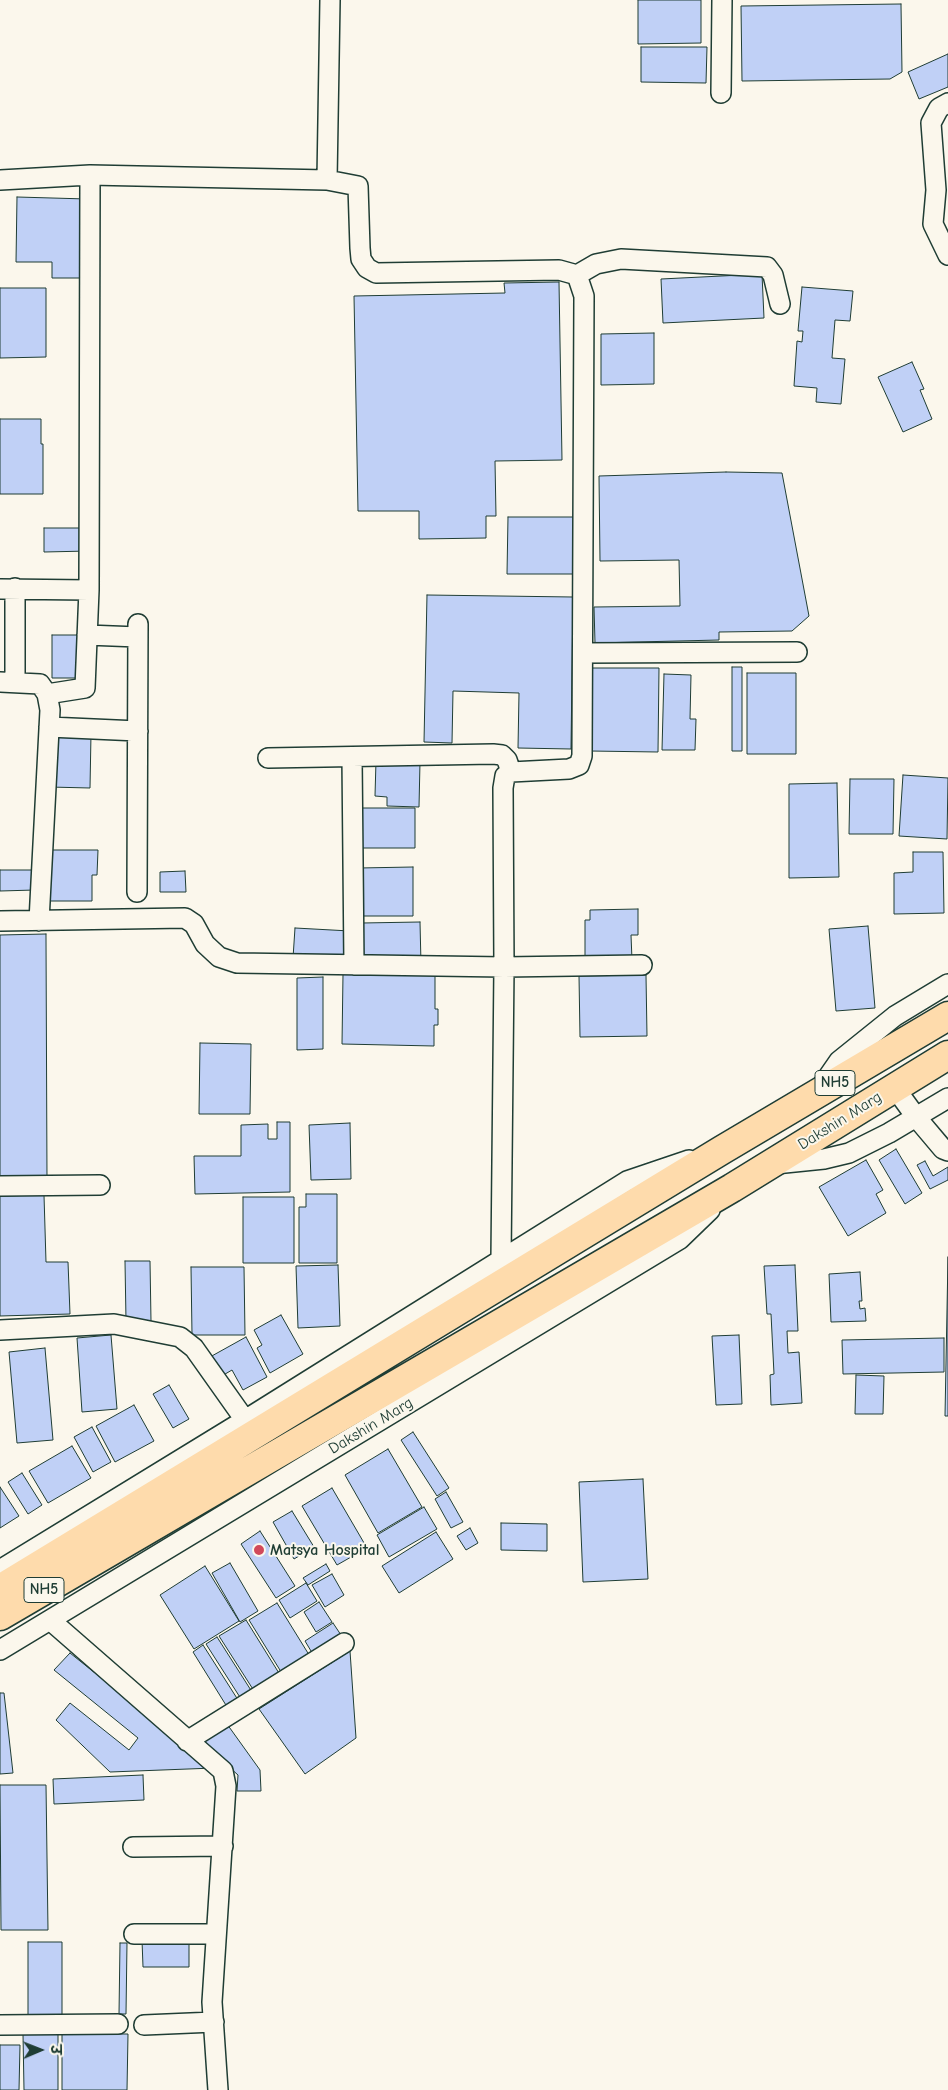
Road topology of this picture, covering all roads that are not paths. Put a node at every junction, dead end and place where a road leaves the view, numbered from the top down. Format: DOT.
graph roads {
  1 [pos="330,0"];
  2 [pos="722,0"];
  3 [pos="721,93"];
  4 [pos="948,103"];
  5 [pos="90,175"];
  6 [pos="0,180"];
  7 [pos="327,180"];
  8 [pos="948,255"];
  9 [pos="577,275"];
  10 [pos="780,304"];
  11 [pos="8,588"];
  12 [pos="89,590"];
  13 [pos="88,636"];
  14 [pos="797,652"];
  15 [pos="583,653"];
  16 [pos="8,682"];
  17 [pos="47,694"];
  18 [pos="49,727"];
  19 [pos="138,730"];
  20 [pos="352,756"];
  21 [pos="268,758"];
  22 [pos="511,772"];
  23 [pos="137,892"];
  24 [pos="39,920"];
  25 [pos="0,921"];
  26 [pos="354,965"];
  27 [pos="642,966"];
  28 [pos="504,967"];
  29 [pos="948,984"];
  30 [pos="948,1016"];
  31 [pos="948,1055"];
  32 [pos="895,1088"];
  33 [pos="816,1094"];
  34 [pos="948,1098"];
  35 [pos="916,1117"];
  36 [pos="722,1150"];
  37 [pos="948,1150"];
  38 [pos="771,1164"];
  39 [pos="100,1185"];
  40 [pos="0,1186"];
  41 [pos="732,1188"];
  42 [pos="501,1259"];
  43 [pos="0,1330"];
  44 [pos="245,1420"];
  45 [pos="80,1555"];
  46 [pos="0,1570"];
  47 [pos="0,1589"];
  48 [pos="0,1616"];
  49 [pos="50,1620"];
  50 [pos="344,1643"];
  51 [pos="0,1650"];
  52 [pos="187,1741"];
  53 [pos="223,1846"];
  54 [pos="133,1847"];
  55 [pos="134,1934"];
  56 [pos="216,1934"];
  57 [pos="214,2022"];
  58 [pos="118,2024"];
  59 [pos="0,2025"];
  60 [pos="144,2025"];
  61 [pos="218,2090"];
  1 -- 7 [label="street"];
  2 -- 3 [label="street"];
  4 -- 8 [label="street"];
  5 -- 6 [label="street"];
  5 -- 7 [label="street"];
  5 -- 12 [label="street"];
  7 -- 9 [label="street"];
  9 -- 10 [label="street"];
  9 -- 15 [label="street"];
  11 -- 12 [label="street"];
  11 -- 16 [label="street"];
  12 -- 13 [label="street"];
  13 -- 17 [label="street"];
  13 -- 19 [label="street"];
  14 -- 15 [label="street"];
  15 -- 22 [label="street"];
  16 -- 17 [label="street"];
  17 -- 18 [label="street"];
  18 -- 19 [label="street"];
  18 -- 24 [label="street"];
  19 -- 23 [label="street"];
  20 -- 21 [label="street"];
  20 -- 22 [label="street"];
  20 -- 26 [label="street"];
  22 -- 28 [label="street"];
  24 -- 25 [label="street"];
  24 -- 26 [label="street"];
  26 -- 28 [label="street"];
  27 -- 28 [label="street"];
  28 -- 42 [label="street"];
  29 -- 33 [label="street"];
  30 -- 33 [label="highway, Dakshin Marg / NH5"];
  31 -- 32 [label="highway, Dakshin Marg / NH5"];
  32 -- 35 [label="street"];
  32 -- 38 [label="highway, Dakshin Marg / NH5"];
  33 -- 36 [label="highway, Dakshin Marg / NH5"];
  34 -- 35 [label="street"];
  35 -- 37 [label="street"];
  35 -- 38 [label="street"];
  36 -- 42 [label="street, Dakshin Marg / NH5"];
  36 -- 45 [label="highway, Dakshin Marg"];
  38 -- 41 [label="highway, Dakshin Marg / NH5"];
  39 -- 40 [label="street"];
  41 -- 45 [label="highway, Dakshin Marg"];
  41 -- 49 [label="street, Dakshin Marg / NH5"];
  42 -- 44 [label="street, Dakshin Marg / NH5"];
  43 -- 44 [label="street"];
  44 -- 46 [label="street, Dakshin Marg / NH5"];
  45 -- 47 [label="highway, Dakshin Marg / NH5"];
  45 -- 48 [label="highway, Dakshin Marg / NH5"];
  49 -- 51 [label="street, Dakshin Marg / NH5"];
  49 -- 52 [label="street"];
  50 -- 52 [label="street"];
  52 -- 53 [label="street"];
  53 -- 54 [label="street"];
  53 -- 56 [label="street"];
  55 -- 56 [label="street"];
  56 -- 57 [label="street"];
  57 -- 60 [label="street"];
  57 -- 61 [label="street"];
  58 -- 59 [label="street"];
}
